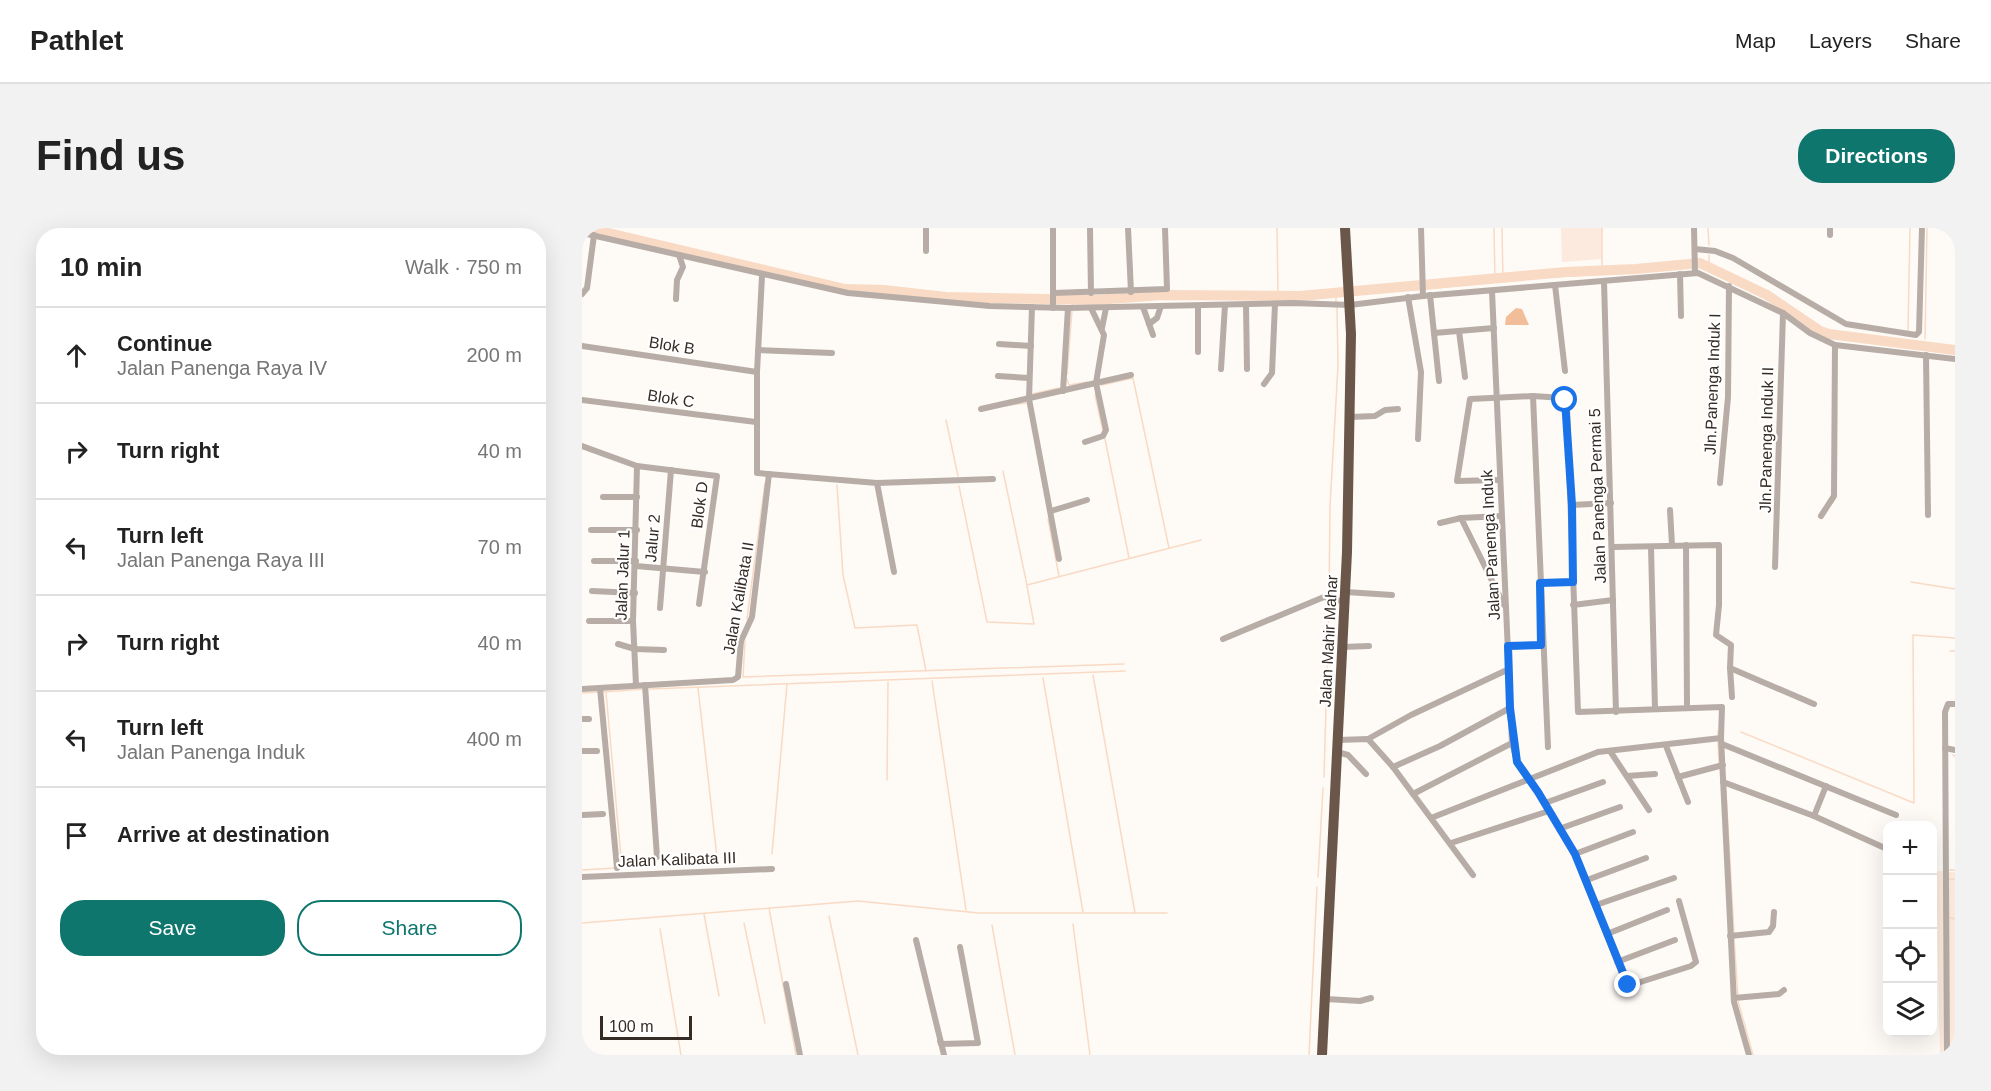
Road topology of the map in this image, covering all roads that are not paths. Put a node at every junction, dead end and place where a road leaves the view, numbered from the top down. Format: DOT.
graph roads {
  1 [pos="926,228"];
  2 [pos="1053,228"];
  3 [pos="1090,228"];
  4 [pos="1128,228"];
  5 [pos="1165,228"];
  6 [pos="1345,228"];
  7 [pos="1421,228"];
  8 [pos="1694,228"];
  9 [pos="1922,228"];
  10 [pos="582,233"];
  11 [pos="594,235"];
  12 [pos="1695,249"];
  13 [pos="926,251"];
  14 [pos="679,255"];
  15 [pos="1695,270"];
  16 [pos="1680,274"];
  17 [pos="762,276"];
  18 [pos="1604,281"];
  19 [pos="1556,285"];
  20 [pos="1729,286"];
  21 [pos="1492,291"];
  22 [pos="1131,292"];
  23 [pos="1090,293"];
  24 [pos="582,294"];
  25 [pos="1425,294"];
  26 [pos="1408,297"];
  27 [pos="676,299"];
  28 [pos="1053,300"];
  29 [pos="1350,303"];
  30 [pos="1275,304"];
  31 [pos="1225,305"];
  32 [pos="1246,305"];
  33 [pos="1161,306"];
  34 [pos="1198,306"];
  35 [pos="1143,307"];
  36 [pos="1032,308"];
  37 [pos="1068,308"];
  38 [pos="1091,308"];
  39 [pos="1106,308"];
  40 [pos="1783,313"];
  41 [pos="1681,316"];
  42 [pos="1149,324"];
  43 [pos="1102,328"];
  44 [pos="1494,328"];
  45 [pos="1459,331"];
  46 [pos="1434,333"];
  47 [pos="1153,335"];
  48 [pos="999,344"];
  49 [pos="1030,345"];
  50 [pos="1835,345"];
  51 [pos="582,346"];
  52 [pos="758,350"];
  53 [pos="832,352"];
  54 [pos="1198,352"];
  55 [pos="1926,355"];
  56 [pos="1955,359"];
  57 [pos="1221,369"];
  58 [pos="1247,369"];
  59 [pos="1565,371"];
  60 [pos="757,372"];
  61 [pos="1131,375"];
  62 [pos="998,376"];
  63 [pos="1465,377"];
  64 [pos="1029,378"];
  65 [pos="1439,381"];
  66 [pos="1096,383"];
  67 [pos="1264,384"];
  68 [pos="1063,391"];
  69 [pos="1533,396"];
  70 [pos="1498,397"];
  71 [pos="1029,399"];
  72 [pos="582,400"];
  73 [pos="1398,409"];
  74 [pos="981,410"];
  75 [pos="1350,417"];
  76 [pos="756,422"];
  77 [pos="1418,439"];
  78 [pos="1085,441"];
  79 [pos="582,446"];
  80 [pos="637,466"];
  81 [pos="671,470"];
  82 [pos="770,474"];
  83 [pos="993,478"];
  84 [pos="1499,480"];
  85 [pos="877,483"];
  86 [pos="1720,483"];
  87 [pos="603,497"];
  88 [pos="637,497"];
  89 [pos="1087,500"];
  90 [pos="1611,503"];
  91 [pos="1572,505"];
  92 [pos="1670,510"];
  93 [pos="1051,511"];
  94 [pos="1928,515"];
  95 [pos="1501,516"];
  96 [pos="1821,516"];
  97 [pos="1461,519"];
  98 [pos="1440,523"];
  99 [pos="591,530"];
  100 [pos="636,530"];
  101 [pos="1672,545"];
  102 [pos="1686,545"];
  103 [pos="1652,547"];
  104 [pos="1613,548"];
  105 [pos="1059,559"];
  106 [pos="594,561"];
  107 [pos="636,563"];
  108 [pos="1775,567"];
  109 [pos="663,568"];
  110 [pos="705,572"];
  111 [pos="894,572"];
  112 [pos="1573,582"];
  113 [pos="1540,583"];
  114 [pos="592,591"];
  115 [pos="635,593"];
  116 [pos="1392,596"];
  117 [pos="1346,597"];
  118 [pos="1613,600"];
  119 [pos="699,604"];
  120 [pos="1573,605"];
  121 [pos="660,608"];
  122 [pos="1505,608"];
  123 [pos="589,621"];
  124 [pos="633,621"];
  125 [pos="1223,639"];
  126 [pos="618,644"];
  127 [pos="1541,645"];
  128 [pos="1369,646"];
  129 [pos="1508,646"];
  130 [pos="1343,647"];
  131 [pos="635,649"];
  132 [pos="664,650"];
  133 [pos="1730,668"];
  134 [pos="1509,669"];
  135 [pos="645,685"];
  136 [pos="636,686"];
  137 [pos="600,688"];
  138 [pos="582,689"];
  139 [pos="1732,697"];
  140 [pos="1814,704"];
  141 [pos="1955,704"];
  142 [pos="1687,707"];
  143 [pos="1510,708"];
  144 [pos="1655,709"];
  145 [pos="1616,711"];
  146 [pos="1368,739"];
  147 [pos="1721,741"];
  148 [pos="1512,744"];
  149 [pos="1337,746"];
  150 [pos="1666,746"];
  151 [pos="1548,747"];
  152 [pos="1945,748"];
  153 [pos="1610,750"];
  154 [pos="1955,750"];
  155 [pos="582,751"];
  156 [pos="597,751"];
  157 [pos="1723,765"];
  158 [pos="1393,766"];
  159 [pos="1366,774"];
  160 [pos="1655,774"];
  161 [pos="1627,776"];
  162 [pos="1678,777"];
  163 [pos="1528,779"];
  164 [pos="1603,782"];
  165 [pos="1724,782"];
  166 [pos="1826,786"];
  167 [pos="1413,794"];
  168 [pos="1688,802"];
  169 [pos="1545,803"];
  170 [pos="1620,807"];
  171 [pos="1649,810"];
  172 [pos="1549,811"];
  173 [pos="603,814"];
  174 [pos="1896,814"];
  175 [pos="582,815"];
  176 [pos="1814,816"];
  177 [pos="1431,818"];
  178 [pos="1559,829"];
  179 [pos="1634,832"];
  180 [pos="1450,843"];
  181 [pos="1883,847"];
  182 [pos="1575,854"];
  183 [pos="657,857"];
  184 [pos="1646,858"];
  185 [pos="616,868"];
  186 [pos="772,869"];
  187 [pos="1473,875"];
  188 [pos="582,876"];
  189 [pos="1674,878"];
  190 [pos="1587,880"];
  191 [pos="1679,901"];
  192 [pos="1596,905"];
  193 [pos="1667,910"];
  194 [pos="1774,912"];
  195 [pos="1607,934"];
  196 [pos="1730,936"];
  197 [pos="916,940"];
  198 [pos="1675,940"];
  199 [pos="960,947"];
  200 [pos="1617,962"];
  201 [pos="786,984"];
  202 [pos="1784,990"];
  203 [pos="1371,998"];
  204 [pos="1734,998"];
  205 [pos="1326,999"];
  206 [pos="941,1044"];
  207 [pos="800,1055"];
  208 [pos="944,1055"];
  209 [pos="1322,1055"];
  210 [pos="1749,1055"];
  211 [pos="1947,1055"];
  1 -- 13 [label="street"];
  2 -- 28 [label="street"];
  3 -- 23 [label="street"];
  4 -- 22 [label="street"];
  5 -- 22 [label="street"];
  6 -- 29 [label="highway, Jalan Mahir Mahar"];
  7 -- 25 [label="street"];
  8 -- 12 [label="street"];
  9 -- 12 [label="street"];
  10 -- 11 [label="street"];
  11 -- 14 [label="street"];
  11 -- 24 [label="street"];
  12 -- 15 [label="street"];
  14 -- 17 [label="street"];
  14 -- 27 [label="street"];
  15 -- 16 [label="street"];
  15 -- 20 [label="street"];
  16 -- 18 [label="street"];
  16 -- 41 [label="street"];
  17 -- 36 [label="street"];
  17 -- 52 [label="street"];
  18 -- 19 [label="street"];
  18 -- 90 [label="street, Jalan Panenga Permai 5"];
  19 -- 21 [label="street"];
  19 -- 59 [label="street"];
  20 -- 40 [label="street"];
  20 -- 86 [label="street, Jln.Panenga Induk I"];
  21 -- 25 [label="street"];
  21 -- 44 [label="street, Jalan Panenga Induk"];
  22 -- 23 [label="street"];
  23 -- 28 [label="street"];
  25 -- 26 [label="street"];
  25 -- 46 [label="street"];
  26 -- 29 [label="street"];
  26 -- 77 [label="street"];
  28 -- 36 [label="street"];
  28 -- 37 [label="street"];
  29 -- 30 [label="street"];
  29 -- 75 [label="highway, Jalan Mahir Mahar"];
  30 -- 32 [label="street"];
  30 -- 67 [label="street"];
  31 -- 32 [label="street"];
  31 -- 34 [label="street"];
  31 -- 57 [label="street"];
  32 -- 58 [label="street"];
  33 -- 34 [label="street"];
  33 -- 35 [label="street"];
  33 -- 42 [label="street"];
  34 -- 54 [label="street"];
  35 -- 39 [label="street"];
  35 -- 42 [label="street"];
  36 -- 49 [label="street"];
  37 -- 38 [label="street"];
  37 -- 68 [label="street"];
  38 -- 39 [label="street"];
  38 -- 43 [label="street"];
  39 -- 43 [label="street"];
  40 -- 50 [label="street"];
  40 -- 108 [label="street, Jln.Panenga Induk II"];
  42 -- 47 [label="street"];
  43 -- 66 [label="street"];
  44 -- 45 [label="street"];
  44 -- 70 [label="street, Jalan Panenga Induk"];
  45 -- 46 [label="street"];
  45 -- 63 [label="street"];
  46 -- 65 [label="street"];
  48 -- 49 [label="street"];
  49 -- 64 [label="street"];
  50 -- 55 [label="street"];
  50 -- 96 [label="street"];
  51 -- 60 [label="street, Blok B"];
  52 -- 53 [label="street"];
  52 -- 60 [label="street"];
  55 -- 56 [label="street"];
  55 -- 94 [label="street"];
  60 -- 76 [label="street"];
  61 -- 66 [label="street"];
  62 -- 64 [label="street"];
  64 -- 71 [label="street"];
  66 -- 68 [label="street"];
  66 -- 78 [label="street"];
  68 -- 71 [label="street"];
  69 -- 70 [label="street"];
  69 -- 91 [label="street"];
  69 -- 113 [label="street"];
  70 -- 84 [label="street, Jalan Panenga Induk"];
  70 -- 84 [label="street"];
  71 -- 74 [label="street"];
  71 -- 93 [label="street"];
  72 -- 76 [label="street, Blok C"];
  73 -- 75 [label="street"];
  75 -- 117 [label="highway, Jalan Mahir Mahar"];
  76 -- 82 [label="street"];
  79 -- 80 [label="street, Blok D"];
  80 -- 81 [label="street, Blok D"];
  80 -- 88 [label="street, Jalan Jalur 1"];
  81 -- 109 [label="street, Jalur 2"];
  81 -- 110 [label="street, Blok D"];
  82 -- 85 [label="street"];
  82 -- 135 [label="street, Jalan Kalibata II"];
  83 -- 85 [label="street"];
  84 -- 95 [label="street, Jalan Panenga Induk"];
  85 -- 111 [label="street"];
  87 -- 88 [label="street"];
  88 -- 100 [label="street, Jalan Jalur 1"];
  89 -- 93 [label="street"];
  90 -- 91 [label="street"];
  90 -- 104 [label="street, Jalan Panenga Permai 5"];
  91 -- 112 [label="street"];
  92 -- 101 [label="street"];
  93 -- 105 [label="street"];
  95 -- 97 [label="street"];
  95 -- 122 [label="street, Jalan Panenga Induk"];
  97 -- 98 [label="street"];
  97 -- 122 [label="street"];
  99 -- 100 [label="street"];
  100 -- 107 [label="street, Jalan Jalur 1"];
  101 -- 102 [label="street"];
  101 -- 103 [label="street"];
  102 -- 133 [label="street"];
  102 -- 142 [label="street"];
  103 -- 104 [label="street"];
  103 -- 144 [label="street"];
  104 -- 118 [label="street, Jalan Panenga Permai 5"];
  106 -- 107 [label="street"];
  107 -- 109 [label="street"];
  107 -- 115 [label="street, Jalan Jalur 1"];
  109 -- 110 [label="street"];
  109 -- 121 [label="street, Jalur 2"];
  110 -- 119 [label="street, Blok D"];
  112 -- 113 [label="street"];
  112 -- 120 [label="street"];
  113 -- 127 [label="street"];
  114 -- 115 [label="street"];
  115 -- 124 [label="street, Jalan Jalur 1"];
  116 -- 117 [label="street"];
  117 -- 125 [label="street"];
  117 -- 130 [label="highway, Jalan Mahir Mahar"];
  118 -- 120 [label="street"];
  118 -- 145 [label="street, Jalan Panenga Permai 5"];
  120 -- 145 [label="street"];
  122 -- 129 [label="street, Jalan Panenga Induk"];
  123 -- 124 [label="street"];
  124 -- 131 [label="street, Jalan Jalur 1"];
  126 -- 131 [label="street"];
  127 -- 129 [label="street"];
  127 -- 151 [label="street"];
  128 -- 130 [label="street"];
  129 -- 134 [label="street, Jalan Panenga Induk"];
  130 -- 149 [label="highway, Jalan Mahir Mahar"];
  131 -- 132 [label="street"];
  131 -- 136 [label="street, Jalan Jalur 1"];
  133 -- 139 [label="street"];
  133 -- 140 [label="street"];
  134 -- 143 [label="street, Jalan Panenga Induk"];
  134 -- 146 [label="street"];
  135 -- 136 [label="street, Jalan Kalibata II"];
  135 -- 183 [label="street"];
  136 -- 137 [label="street, Jalan Kalibata II"];
  137 -- 138 [label="street, Jalan Kalibata II"];
  137 -- 185 [label="street"];
  141 -- 152 [label="street"];
  142 -- 144 [label="street"];
  142 -- 147 [label="street"];
  143 -- 148 [label="street, Jalan Panenga Induk"];
  143 -- 158 [label="street"];
  144 -- 145 [label="street"];
  146 -- 149 [label="street"];
  146 -- 158 [label="street"];
  147 -- 150 [label="street"];
  147 -- 157 [label="street"];
  147 -- 166 [label="street"];
  148 -- 163 [label="street, Jalan Panenga Induk"];
  148 -- 167 [label="street"];
  149 -- 159 [label="street"];
  149 -- 205 [label="highway, Jalan Mahir Mahar"];
  150 -- 153 [label="street"];
  150 -- 162 [label="street"];
  152 -- 154 [label="street"];
  152 -- 211 [label="street"];
  153 -- 161 [label="street"];
  153 -- 163 [label="street"];
  155 -- 156 [label="street"];
  157 -- 162 [label="street"];
  157 -- 165 [label="street"];
  158 -- 167 [label="street"];
  160 -- 161 [label="street"];
  161 -- 171 [label="street"];
  162 -- 168 [label="street"];
  163 -- 169 [label="street, Jalan Panenga Induk"];
  163 -- 177 [label="street"];
  164 -- 169 [label="street"];
  165 -- 176 [label="street"];
  165 -- 196 [label="street"];
  166 -- 174 [label="street"];
  166 -- 176 [label="street"];
  167 -- 177 [label="street"];
  169 -- 172 [label="street, Jalan Panenga Induk"];
  170 -- 178 [label="street"];
  172 -- 178 [label="street, Jalan Panenga Induk"];
  172 -- 180 [label="street"];
  173 -- 175 [label="street"];
  176 -- 181 [label="street"];
  177 -- 180 [label="street"];
  178 -- 182 [label="street, Jalan Panenga Induk"];
  179 -- 182 [label="street"];
  180 -- 187 [label="street"];
  182 -- 190 [label="street, Jalan Panenga Induk"];
  184 -- 190 [label="street"];
  186 -- 188 [label="street, Jalan Kalibata III"];
  189 -- 192 [label="street"];
  190 -- 192 [label="street, Jalan Panenga Induk"];
  191 -- 200 [label="street, Jalan Panenga Induk"];
  192 -- 195 [label="street, Jalan Panenga Induk"];
  193 -- 195 [label="street"];
  194 -- 196 [label="street"];
  195 -- 200 [label="street, Jalan Panenga Induk"];
  196 -- 204 [label="street"];
  197 -- 206 [label="street"];
  198 -- 200 [label="street"];
  199 -- 206 [label="street"];
  201 -- 207 [label="street"];
  202 -- 204 [label="street"];
  203 -- 205 [label="street"];
  204 -- 210 [label="street"];
  205 -- 209 [label="highway, Jalan Mahir Mahar"];
  206 -- 208 [label="street"];
}
